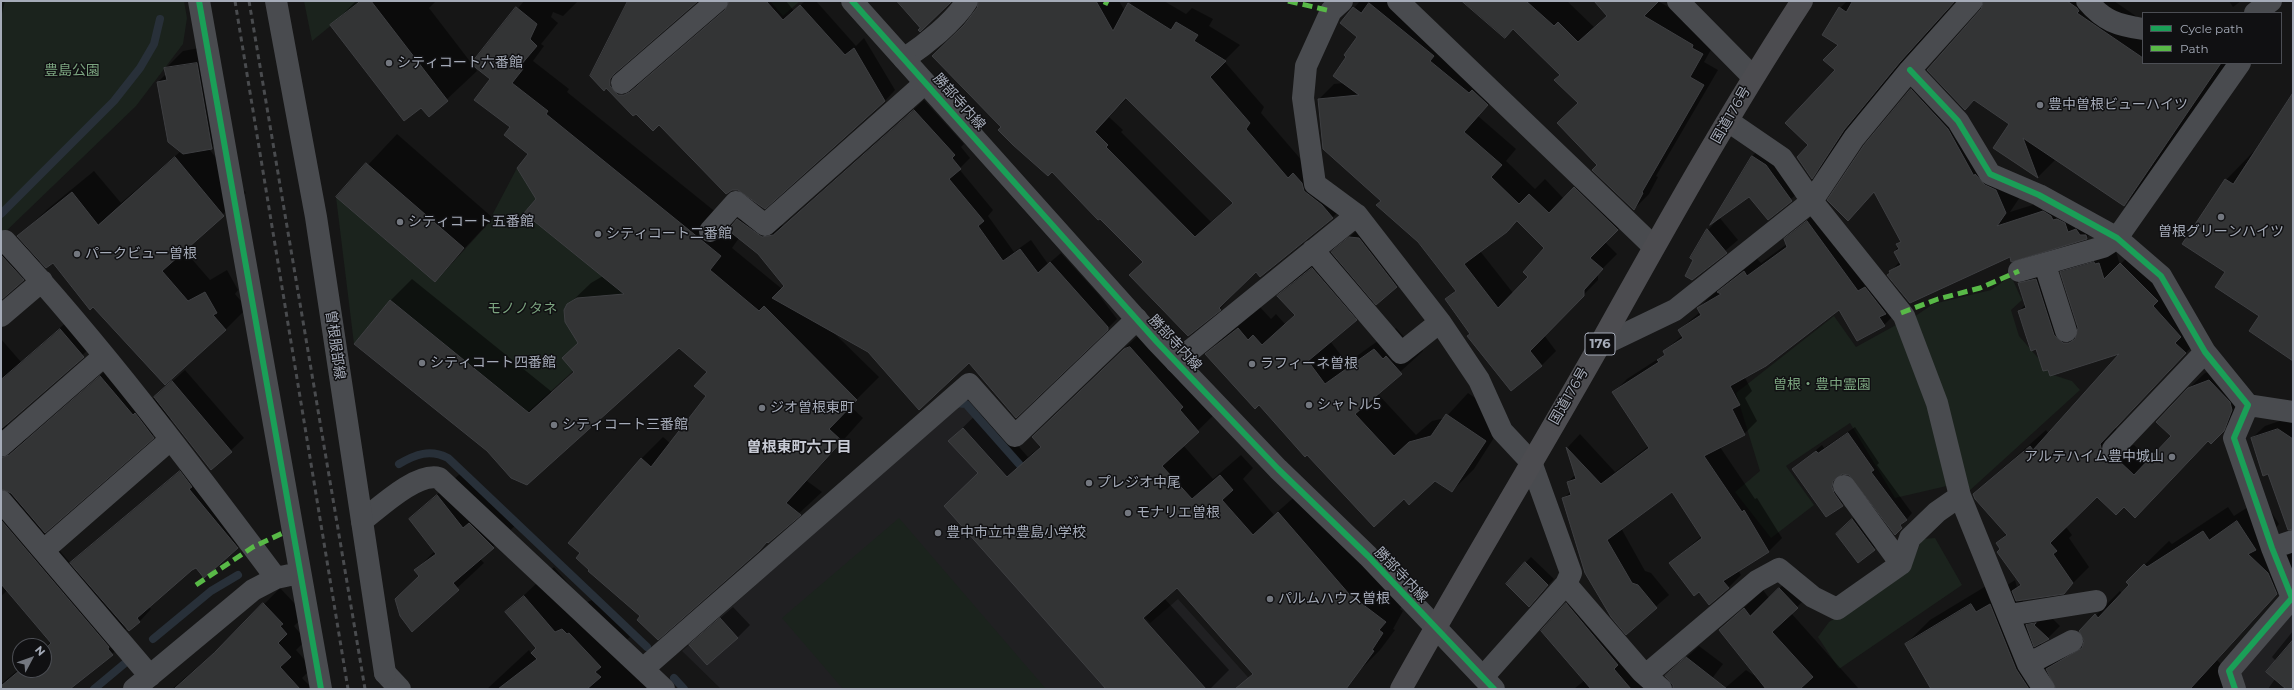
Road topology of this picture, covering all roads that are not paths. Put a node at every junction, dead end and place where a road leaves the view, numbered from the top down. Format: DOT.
graph roads {
  1 [pos="199,1"];
  2 [pos="276,1"];
  3 [pos="717,1"];
  4 [pos="852,1"];
  5 [pos="967,1"];
  6 [pos="1342,1"];
  7 [pos="1398,1"];
  8 [pos="1678,1"];
  9 [pos="1802,1"];
  10 [pos="1972,1"];
  11 [pos="2087,1"];
  12 [pos="2271,1"];
  13 [pos="2257,12"];
  14 [pos="2142,28"];
  15 [pos="904,59"];
  16 [pos="2239,64"];
  17 [pos="1910,70"];
  18 [pos="1753,77"];
  19 [pos="622,83"];
  20 [pos="925,83"];
  21 [pos="1728,121"];
  22 [pos="1812,201"];
  23 [pos="1357,215"];
  24 [pos="710,231"];
  25 [pos="2117,238"];
  26 [pos="5,240"];
  27 [pos="1653,246"];
  28 [pos="1313,250"];
  29 [pos="2045,265"];
  30 [pos="2019,271"];
  31 [pos="42,281"];
  32 [pos="1,316"];
  33 [pos="1137,319"];
  34 [pos="1440,322"];
  35 [pos="2066,331"];
  36 [pos="1598,347"];
  37 [pos="2205,352"];
  38 [pos="104,356"];
  39 [pos="1176,362"];
  40 [pos="2248,405"];
  41 [pos="2293,412"];
  42 [pos="170,440"];
  43 [pos="1,446"];
  44 [pos="2113,449"];
  45 [pos="1530,462"];
  46 [pos="1844,486"];
  47 [pos="1960,496"];
  48 [pos="1,501"];
  49 [pos="362,521"];
  50 [pos="2293,541"];
  51 [pos="2272,548"];
  52 [pos="44,550"];
  53 [pos="1901,564"];
  54 [pos="300,574"];
  55 [pos="276,578"];
  56 [pos="1566,584"];
  57 [pos="2096,601"];
  58 [pos="2009,615"];
  59 [pos="1435,628"];
  60 [pos="2072,641"];
  61 [pos="2028,664"];
  62 [pos="137,668"];
  63 [pos="643,669"];
  64 [pos="387,681"];
  65 [pos="1653,682"];
  66 [pos="1488,683"];
  67 [pos="321,689"];
  68 [pos="400,689"];
  69 [pos="664,689"];
  70 [pos="1401,689"];
  71 [pos="2044,689"];
  72 [pos="2235,689"];
  1 -- 54 [label="street"];
  2 -- 49 [label="street, 曽根服部線"];
  3 -- 19 [label="street"];
  4 -- 15 [label="street, 勝部寺内線"];
  5 -- 15 [label="street"];
  6 -- 23 [label="street"];
  7 -- 27 [label="street"];
  8 -- 18 [label="street"];
  9 -- 18 [label="highway, 国道176号 / 176"];
  10 -- 17 [label="street"];
  11 -- 14 [label="street"];
  12 -- 13 [label="street"];
  15 -- 20 [label="street, 勝部寺内線"];
  16 -- 25 [label="street"];
  17 -- 22 [label="street"];
  17 -- 25 [label="street"];
  18 -- 21 [label="highway, 国道176号 / 176"];
  20 -- 24 [label="street"];
  20 -- 33 [label="street, 勝部寺内線"];
  21 -- 22 [label="street"];
  21 -- 27 [label="highway, 国道176号 / 176"];
  22 -- 36 [label="street"];
  22 -- 47 [label="street"];
  23 -- 28 [label="street"];
  23 -- 34 [label="street"];
  25 -- 29 [label="street"];
  25 -- 37 [label="street"];
  26 -- 31 [label="street"];
  27 -- 36 [label="highway, 国道176号 / 176"];
  28 -- 34 [label="street"];
  28 -- 39 [label="street"];
  29 -- 30 [label="street"];
  29 -- 35 [label="street"];
  31 -- 32 [label="street"];
  31 -- 38 [label="street"];
  33 -- 39 [label="street, 勝部寺内線"];
  33 -- 63 [label="street"];
  34 -- 45 [label="street"];
  36 -- 45 [label="highway, 国道176号 / 176"];
  37 -- 40 [label="street"];
  37 -- 44 [label="street"];
  38 -- 42 [label="street"];
  38 -- 43 [label="street"];
  39 -- 59 [label="street, 勝部寺内線"];
  40 -- 41 [label="street"];
  40 -- 51 [label="street"];
  42 -- 52 [label="street"];
  42 -- 55 [label="street"];
  45 -- 56 [label="street"];
  45 -- 59 [label="highway, 国道176号 / 176"];
  46 -- 53 [label="street"];
  47 -- 53 [label="street"];
  47 -- 58 [label="street"];
  48 -- 52 [label="street"];
  49 -- 63 [label="street"];
  49 -- 64 [label="street, 曽根服部線"];
  50 -- 51 [label="street"];
  51 -- 72 [label="street"];
  52 -- 62 [label="street"];
  53 -- 65 [label="street"];
  54 -- 55 [label="street"];
  54 -- 67 [label="street"];
  55 -- 62 [label="street"];
  56 -- 65 [label="street"];
  56 -- 66 [label="street"];
  57 -- 58 [label="street"];
  58 -- 61 [label="street"];
  59 -- 66 [label="street, 勝部寺内線"];
  59 -- 70 [label="highway, 国道176号 / 176"];
  60 -- 61 [label="street"];
  61 -- 71 [label="street"];
  63 -- 69 [label="street"];
  64 -- 68 [label="street"];
}
